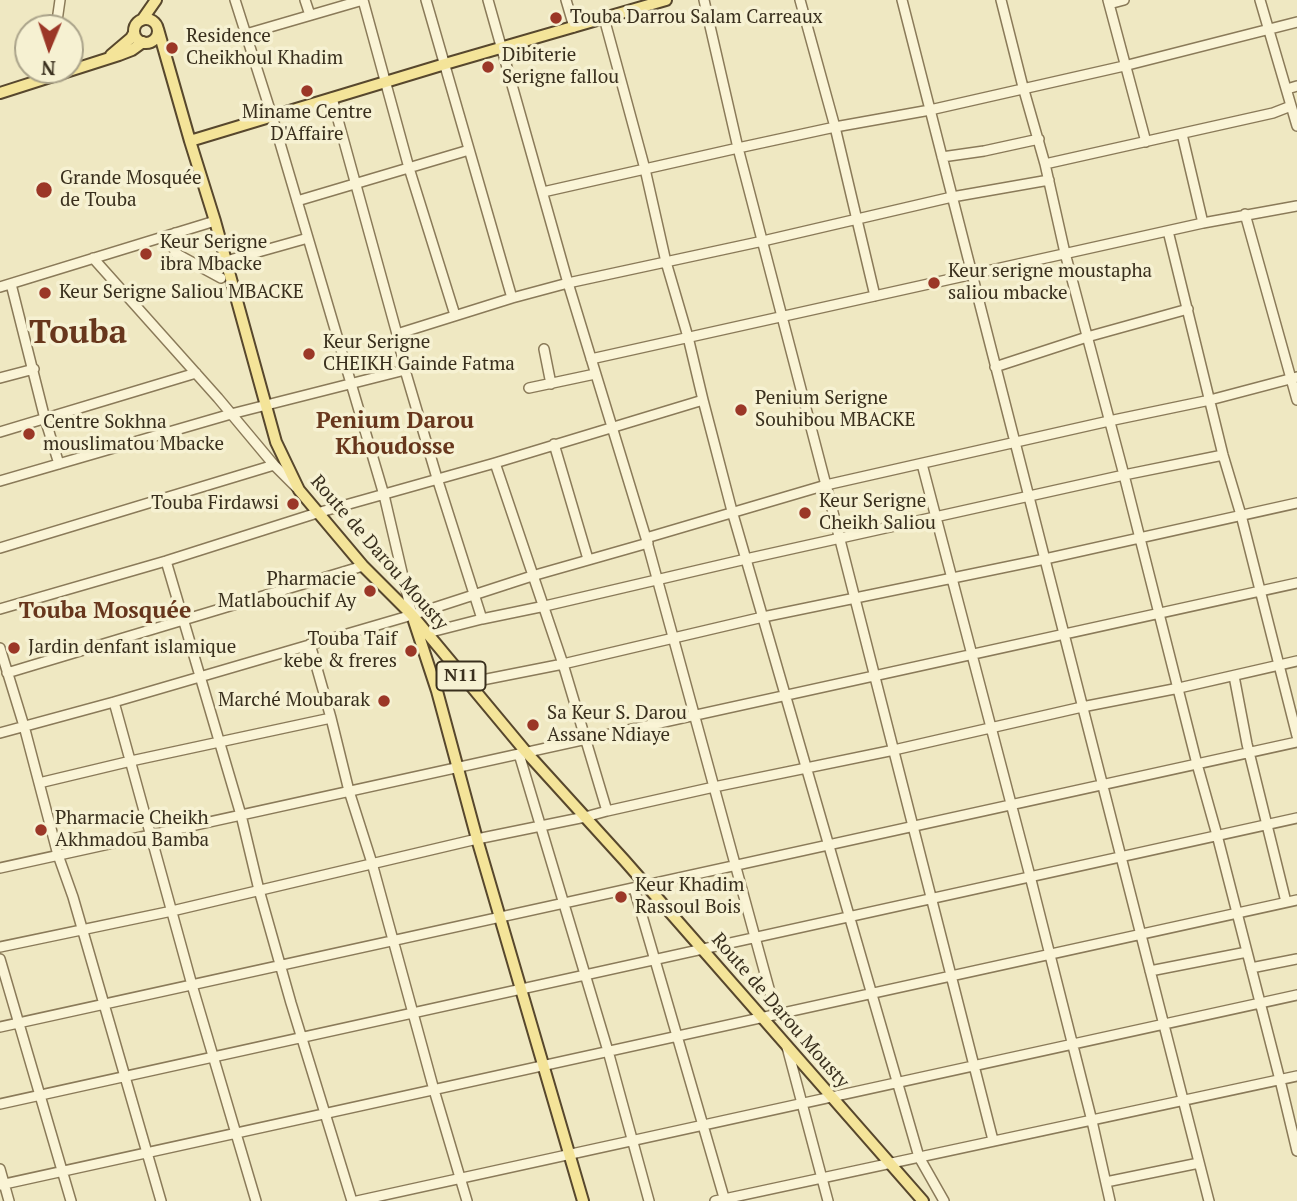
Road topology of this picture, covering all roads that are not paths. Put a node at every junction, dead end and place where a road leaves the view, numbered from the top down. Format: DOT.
graph roads {
  1 [pos="235,0"];
  2 [pos="305,0"];
  3 [pos="363,0"];
  4 [pos="426,0"];
  5 [pos="488,0"];
  6 [pos="566,0"];
  7 [pos="666,0"];
  8 [pos="704,0"];
  9 [pos="800,0"];
  10 [pos="902,0"];
  11 [pos="1001,0"];
  12 [pos="1124,0"];
  13 [pos="1260,0"];
  14 [pos="654,2"];
  15 [pos="1108,2"];
  16 [pos="155,3"];
  17 [pos="310,15"];
  18 [pos="604,18"];
  19 [pos="1297,22"];
  20 [pos="151,23"];
  21 [pos="574,27"];
  22 [pos="1268,30"];
  23 [pos="134,33"];
  24 [pos="246,34"];
  25 [pos="144,42"];
  26 [pos="500,48"];
  27 [pos="108,58"];
  28 [pos="166,58"];
  29 [pos="445,64"];
  30 [pos="84,65"];
  31 [pos="1124,66"];
  32 [pos="386,82"];
  33 [pos="24,84"];
  34 [pos="1297,86"];
  35 [pos="1023,87"];
  36 [pos="1287,89"];
  37 [pos="0,93"];
  38 [pos="332,99"];
  39 [pos="1291,106"];
  40 [pos="930,110"];
  41 [pos="272,117"];
  42 [pos="1297,126"];
  43 [pos="835,127"];
  44 [pos="1182,134"];
  45 [pos="1038,139"];
  46 [pos="190,141"];
  47 [pos="1146,142"];
  48 [pos="738,148"];
  49 [pos="470,150"];
  50 [pos="942,157"];
  51 [pos="1045,163"];
  52 [pos="409,168"];
  53 [pos="645,169"];
  54 [pos="1049,180"];
  55 [pos="356,183"];
  56 [pos="543,192"];
  57 [pos="952,197"];
  58 [pos="297,201"];
  59 [pos="1297,206"];
  60 [pos="1245,214"];
  61 [pos="856,219"];
  62 [pos="215,221"];
  63 [pos="1203,223"];
  64 [pos="1168,231"];
  65 [pos="175,233"];
  66 [pos="308,238"];
  67 [pos="763,240"];
  68 [pos="1065,253"];
  69 [pos="93,258"];
  70 [pos="226,261"];
  71 [pos="666,262"];
  72 [pos="972,274"];
  73 [pos="221,278"];
  74 [pos="568,283"];
  75 [pos="11,284"];
  76 [pos="0,287"];
  77 [pos="875,296"];
  78 [pos="512,298"];
  79 [pos="1188,309"];
  80 [pos="455,315"];
  81 [pos="783,316"];
  82 [pos="397,334"];
  83 [pos="1087,337"];
  84 [pos="688,338"];
  85 [pos="544,349"];
  86 [pos="591,359"];
  87 [pos="995,367"];
  88 [pos="34,369"];
  89 [pos="405,370"];
  90 [pos="196,373"];
  91 [pos="595,374"];
  92 [pos="0,378"];
  93 [pos="1294,378"];
  94 [pos="351,384"];
  95 [pos="551,384"];
  96 [pos="529,387"];
  97 [pos="703,400"];
  98 [pos="1210,400"];
  99 [pos="1297,400"];
  100 [pos="267,405"];
  101 [pos="230,414"];
  102 [pos="45,419"];
  103 [pos="1109,421"];
  104 [pos="611,428"];
  105 [pos="0,432"];
  106 [pos="1015,443"];
  107 [pos="554,444"];
  108 [pos="1223,455"];
  109 [pos="495,463"];
  110 [pos="59,464"];
  111 [pos="922,464"];
  112 [pos="274,465"];
  113 [pos="1124,475"];
  114 [pos="437,478"];
  115 [pos="0,481"];
  116 [pos="826,485"];
  117 [pos="299,490"];
  118 [pos="384,495"];
  119 [pos="1029,496"];
  120 [pos="1297,503"];
  121 [pos="732,511"];
  122 [pos="317,513"];
  123 [pos="1241,514"];
  124 [pos="936,517"];
  125 [pos="1140,537"];
  126 [pos="840,538"];
  127 [pos="647,540"];
  128 [pos="0,548"];
  129 [pos="588,559"];
  130 [pos="746,559"];
  131 [pos="1045,559"];
  132 [pos="166,561"];
  133 [pos="363,566"];
  134 [pos="532,576"];
  135 [pos="952,578"];
  136 [pos="658,580"];
  137 [pos="1297,583"];
  138 [pos="1260,591"];
  139 [pos="473,594"];
  140 [pos="855,599"];
  141 [pos="545,606"];
  142 [pos="0,609"];
  143 [pos="1160,613"];
  144 [pos="412,615"];
  145 [pos="763,617"];
  146 [pos="482,619"];
  147 [pos="183,621"];
  148 [pos="427,633"];
  149 [pos="1064,634"];
  150 [pos="674,638"];
  151 [pos="310,644"];
  152 [pos="0,648"];
  153 [pos="972,654"];
  154 [pos="1297,661"];
  155 [pos="563,664"];
  156 [pos="1280,665"];
  157 [pos="8,673"];
  158 [pos="875,676"];
  159 [pos="1234,676"];
  160 [pos="200,677"];
  161 [pos="467,683"];
  162 [pos="1179,688"];
  163 [pos="785,695"];
  164 [pos="114,702"];
  165 [pos="1083,707"];
  166 [pos="695,715"];
  167 [pos="331,718"];
  168 [pos="24,726"];
  169 [pos="992,728"];
  170 [pos="0,733"];
  171 [pos="1297,736"];
  172 [pos="586,739"];
  173 [pos="219,742"];
  174 [pos="1297,742"];
  175 [pos="894,750"];
  176 [pos="1249,752"];
  177 [pos="522,753"];
  178 [pos="131,761"];
  179 [pos="1197,764"];
  180 [pos="457,767"];
  181 [pos="806,768"];
  182 [pos="39,783"];
  183 [pos="1102,785"];
  184 [pos="714,788"];
  185 [pos="349,791"];
  186 [pos="1012,805"];
  187 [pos="607,811"];
  188 [pos="241,815"];
  189 [pos="585,817"];
  190 [pos="1297,818"];
  191 [pos="1268,824"];
  192 [pos="913,826"];
  193 [pos="540,827"];
  194 [pos="150,835"];
  195 [pos="1217,835"];
  196 [pos="477,839"];
  197 [pos="829,845"];
  198 [pos="58,855"];
  199 [pos="1121,856"];
  200 [pos="372,863"];
  201 [pos="736,866"];
  202 [pos="0,868"];
  203 [pos="1030,876"];
  204 [pos="640,887"];
  205 [pos="259,890"];
  206 [pos="932,898"];
  207 [pos="1297,900"];
  208 [pos="1286,902"];
  209 [pos="563,903"];
  210 [pos="172,911"];
  211 [pos="1237,913"];
  212 [pos="849,916"];
  213 [pos="501,917"];
  214 [pos="82,930"];
  215 [pos="1141,934"];
  216 [pos="755,937"];
  217 [pos="394,941"];
  218 [pos="0,947"];
  219 [pos="702,949"];
  220 [pos="1247,952"];
  221 [pos="1050,954"];
  222 [pos="0,959"];
  223 [pos="655,959"];
  224 [pos="1297,959"];
  225 [pos="281,965"];
  226 [pos="1251,968"];
  227 [pos="1150,971"];
  228 [pos="584,975"];
  229 [pos="951,976"];
  230 [pos="192,985"];
  231 [pos="521,989"];
  232 [pos="872,993"];
  233 [pos="1297,995"];
  234 [pos="1261,1003"];
  235 [pos="104,1004"];
  236 [pos="413,1012"];
  237 [pos="776,1014"];
  238 [pos="761,1018"];
  239 [pos="19,1023"];
  240 [pos="1164,1024"];
  241 [pos="0,1027"];
  242 [pos="677,1036"];
  243 [pos="301,1037"];
  244 [pos="1073,1044"];
  245 [pos="786,1046"];
  246 [pos="608,1051"];
  247 [pos="212,1057"];
  248 [pos="543,1066"];
  249 [pos="974,1066"];
  250 [pos="124,1076"];
  251 [pos="1297,1076"];
  252 [pos="1280,1080"];
  253 [pos="897,1083"];
  254 [pos="434,1090"];
  255 [pos="40,1095"];
  256 [pos="832,1097"];
  257 [pos="1183,1100"];
  258 [pos="0,1104"];
  259 [pos="802,1104"];
  260 [pos="325,1114"];
  261 [pos="1092,1121"];
  262 [pos="703,1125"];
  263 [pos="236,1133"];
  264 [pos="993,1140"];
  265 [pos="632,1141"];
  266 [pos="1297,1151"];
  267 [pos="147,1153"];
  268 [pos="569,1154"];
  269 [pos="919,1157"];
  270 [pos="890,1163"];
  271 [pos="1199,1163"];
  272 [pos="0,1169"];
  273 [pos="62,1172"];
  274 [pos="822,1177"];
  275 [pos="460,1178"];
  276 [pos="1106,1182"];
  277 [pos="2,1185"];
  278 [pos="721,1200"];
  279 [pos="9,1201"];
  280 [pos="71,1201"];
  281 [pos="161,1201"];
  282 [pos="256,1201"];
  283 [pos="354,1201"];
  284 [pos="467,1201"];
  285 [pos="583,1201"];
  286 [pos="649,1201"];
  287 [pos="828,1201"];
  288 [pos="923,1201"];
  289 [pos="944,1201"];
  290 [pos="1110,1201"];
  291 [pos="1209,1201"];
  1 -- 24 [label="street"];
  2 -- 17 [label="street"];
  3 -- 17 [label="street"];
  3 -- 32 [label="street"];
  4 -- 29 [label="street"];
  5 -- 26 [label="street"];
  6 -- 21 [label="street"];
  7 -- 14 [label="main road"];
  8 -- 48 [label="street"];
  9 -- 43 [label="street"];
  10 -- 40 [label="street"];
  11 -- 35 [label="street"];
  12 -- 15 [label="street"];
  13 -- 22 [label="street"];
  14 -- 18 [label="main road"];
  15 -- 31 [label="street"];
  16 -- 20 [label="main road"];
  17 -- 24 [label="street"];
  18 -- 21 [label="main road"];
  18 -- 53 [label="street"];
  19 -- 22 [label="street"];
  20 -- 23 [label="main road"];
  20 -- 25 [label="main road"];
  20 -- 28 [label="main road, Route de Darou Mousty"];
  21 -- 26 [label="main road"];
  22 -- 31 [label="street"];
  22 -- 36 [label="street"];
  23 -- 25 [label="main road"];
  23 -- 27 [label="main road"];
  24 -- 41 [label="street"];
  25 -- 27 [label="main road"];
  25 -- 28 [label="main road"];
  26 -- 29 [label="main road"];
  26 -- 56 [label="street"];
  27 -- 30 [label="main road"];
  28 -- 46 [label="main road, Route de Darou Mousty / N11"];
  29 -- 32 [label="main road"];
  29 -- 49 [label="street"];
  31 -- 35 [label="street"];
  31 -- 47 [label="street"];
  32 -- 38 [label="main road"];
  32 -- 52 [label="street"];
  33 -- 37 [label="main road"];
  34 -- 36 [label="street"];
  35 -- 40 [label="street"];
  35 -- 45 [label="street"];
  36 -- 39 [label="street"];
  38 -- 41 [label="main road"];
  38 -- 55 [label="street"];
  39 -- 42 [label="street"];
  39 -- 44 [label="street"];
  40 -- 43 [label="street"];
  40 -- 50 [label="street"];
  41 -- 46 [label="main road"];
  41 -- 58 [label="street"];
  43 -- 48 [label="street"];
  43 -- 61 [label="street"];
  44 -- 47 [label="street"];
  44 -- 63 [label="street"];
  45 -- 50 [label="street"];
  45 -- 51 [label="street"];
  46 -- 62 [label="main road, Route de Darou Mousty / N11"];
  47 -- 51 [label="street"];
  48 -- 53 [label="street"];
  48 -- 67 [label="street"];
  49 -- 52 [label="street"];
  49 -- 78 [label="street"];
  50 -- 57 [label="street"];
  51 -- 54 [label="street"];
  52 -- 55 [label="street"];
  52 -- 80 [label="street"];
  53 -- 56 [label="street"];
  53 -- 71 [label="street"];
  54 -- 57 [label="street"];
  54 -- 68 [label="street"];
  55 -- 58 [label="street"];
  55 -- 82 [label="street"];
  56 -- 74 [label="street"];
  57 -- 61 [label="street"];
  57 -- 72 [label="street"];
  58 -- 66 [label="street"];
  59 -- 60 [label="street"];
  60 -- 63 [label="street"];
  60 -- 93 [label="street"];
  61 -- 67 [label="street"];
  61 -- 77 [label="street"];
  62 -- 65 [label="street"];
  62 -- 70 [label="main road, Route de Darou Mousty / N11"];
  63 -- 64 [label="street"];
  64 -- 68 [label="street"];
  64 -- 79 [label="street"];
  65 -- 69 [label="street"];
  65 -- 73 [label="street"];
  66 -- 70 [label="street"];
  66 -- 94 [label="street"];
  67 -- 71 [label="street"];
  67 -- 81 [label="street"];
  68 -- 72 [label="street"];
  68 -- 83 [label="street"];
  69 -- 75 [label="street"];
  69 -- 90 [label="street"];
  70 -- 100 [label="main road, Route de Darou Mousty / N11"];
  71 -- 74 [label="street"];
  71 -- 84 [label="street"];
  72 -- 77 [label="street"];
  72 -- 87 [label="street"];
  74 -- 78 [label="street"];
  74 -- 86 [label="street"];
  75 -- 76 [label="street"];
  75 -- 88 [label="street"];
  77 -- 81 [label="street"];
  78 -- 80 [label="street"];
  79 -- 83 [label="street"];
  79 -- 98 [label="street"];
  80 -- 82 [label="street"];
  81 -- 84 [label="street"];
  81 -- 116 [label="street"];
  82 -- 89 [label="street"];
  83 -- 87 [label="street"];
  83 -- 103 [label="street"];
  84 -- 86 [label="street"];
  84 -- 97 [label="street"];
  85 -- 95 [label="street"];
  86 -- 91 [label="street"];
  87 -- 106 [label="street"];
  88 -- 92 [label="street"];
  88 -- 102 [label="street"];
  89 -- 94 [label="street"];
  89 -- 114 [label="street"];
  90 -- 101 [label="street"];
  90 -- 102 [label="street"];
  91 -- 95 [label="street"];
  91 -- 104 [label="street"];
  93 -- 98 [label="street"];
  93 -- 99 [label="street"];
  94 -- 100 [label="street"];
  94 -- 118 [label="street"];
  95 -- 96 [label="street"];
  97 -- 104 [label="street"];
  97 -- 121 [label="street"];
  98 -- 103 [label="street"];
  98 -- 108 [label="street"];
  100 -- 101 [label="street"];
  100 -- 117 [label="main road, Route de Darou Mousty / N11"];
  101 -- 110 [label="street"];
  101 -- 112 [label="street"];
  102 -- 105 [label="street"];
  102 -- 110 [label="street"];
  103 -- 106 [label="street"];
  103 -- 113 [label="street"];
  104 -- 107 [label="street"];
  104 -- 127 [label="street"];
  106 -- 111 [label="street"];
  106 -- 119 [label="street"];
  107 -- 109 [label="street"];
  107 -- 129 [label="street"];
  108 -- 113 [label="street"];
  108 -- 123 [label="street"];
  109 -- 114 [label="street"];
  109 -- 134 [label="street"];
  110 -- 115 [label="street"];
  111 -- 116 [label="street"];
  111 -- 124 [label="street"];
  112 -- 117 [label="street"];
  112 -- 128 [label="street"];
  113 -- 119 [label="street"];
  113 -- 125 [label="street"];
  114 -- 118 [label="street"];
  114 -- 139 [label="street"];
  116 -- 121 [label="street"];
  116 -- 126 [label="street"];
  117 -- 122 [label="main road, Route de Darou Mousty / N11"];
  118 -- 122 [label="street"];
  118 -- 144 [label="street"];
  119 -- 124 [label="street"];
  119 -- 131 [label="street"];
  120 -- 123 [label="street"];
  121 -- 127 [label="street"];
  121 -- 130 [label="street"];
  122 -- 132 [label="street"];
  122 -- 133 [label="main road, Route de Darou Mousty / N11"];
  123 -- 125 [label="street"];
  123 -- 138 [label="street"];
  124 -- 126 [label="street"];
  124 -- 135 [label="street"];
  125 -- 131 [label="street"];
  125 -- 143 [label="street"];
  126 -- 130 [label="street"];
  126 -- 140 [label="street"];
  127 -- 129 [label="street"];
  127 -- 136 [label="street"];
  129 -- 134 [label="street"];
  130 -- 136 [label="street"];
  130 -- 145 [label="street"];
  131 -- 135 [label="street"];
  131 -- 149 [label="street"];
  132 -- 142 [label="street"];
  132 -- 147 [label="street"];
  133 -- 144 [label="main road, Route de Darou Mousty / N11"];
  133 -- 147 [label="street"];
  134 -- 139 [label="street"];
  134 -- 141 [label="street"];
  135 -- 140 [label="street"];
  135 -- 153 [label="street"];
  136 -- 141 [label="street"];
  136 -- 150 [label="street"];
  137 -- 138 [label="street"];
  138 -- 143 [label="street"];
  138 -- 156 [label="street"];
  139 -- 144 [label="street"];
  139 -- 146 [label="street"];
  140 -- 145 [label="street"];
  140 -- 158 [label="street"];
  141 -- 146 [label="street"];
  141 -- 155 [label="street"];
  143 -- 149 [label="street"];
  143 -- 162 [label="street"];
  144 -- 148 [label="main road, Route de Darou Mousty / N11"];
  144 -- 151 [label="street"];
  144 -- 180 [label="main road"];
  145 -- 150 [label="street"];
  145 -- 163 [label="street"];
  146 -- 148 [label="street"];
  147 -- 157 [label="street"];
  147 -- 160 [label="street"];
  148 -- 161 [label="main road, Route de Darou Mousty / N11"];
  149 -- 153 [label="street"];
  149 -- 165 [label="street"];
  150 -- 155 [label="street"];
  150 -- 166 [label="street"];
  151 -- 160 [label="street"];
  151 -- 167 [label="street"];
  152 -- 157 [label="street"];
  153 -- 158 [label="street"];
  153 -- 169 [label="street"];
  154 -- 156 [label="street"];
  155 -- 161 [label="street"];
  155 -- 172 [label="street"];
  156 -- 159 [label="street"];
  156 -- 171 [label="street"];
  157 -- 168 [label="street"];
  158 -- 163 [label="street"];
  158 -- 175 [label="street"];
  159 -- 162 [label="street"];
  159 -- 176 [label="street"];
  160 -- 164 [label="street"];
  160 -- 173 [label="street"];
  161 -- 177 [label="main road, Route de Darou Mousty / N11"];
  162 -- 165 [label="street"];
  162 -- 179 [label="street"];
  163 -- 166 [label="street"];
  163 -- 181 [label="street"];
  164 -- 168 [label="street"];
  164 -- 178 [label="street"];
  165 -- 169 [label="street"];
  165 -- 183 [label="street"];
  166 -- 172 [label="street"];
  166 -- 184 [label="street"];
  167 -- 173 [label="street"];
  167 -- 185 [label="street"];
  168 -- 170 [label="street"];
  168 -- 182 [label="street"];
  169 -- 175 [label="street"];
  169 -- 186 [label="street"];
  172 -- 177 [label="street"];
  172 -- 187 [label="street"];
  173 -- 178 [label="street"];
  173 -- 188 [label="street"];
  174 -- 176 [label="street"];
  175 -- 181 [label="street"];
  175 -- 192 [label="street"];
  176 -- 179 [label="street"];
  176 -- 191 [label="street"];
  177 -- 180 [label="street"];
  177 -- 189 [label="main road, Route de Darou Mousty / N11"];
  177 -- 193 [label="street"];
  178 -- 182 [label="street"];
  178 -- 194 [label="street"];
  179 -- 183 [label="street"];
  179 -- 195 [label="street"];
  180 -- 185 [label="street"];
  180 -- 196 [label="main road"];
  181 -- 184 [label="street"];
  181 -- 197 [label="street"];
  182 -- 198 [label="street"];
  183 -- 186 [label="street"];
  183 -- 199 [label="street"];
  184 -- 187 [label="street"];
  184 -- 201 [label="street"];
  185 -- 188 [label="street"];
  185 -- 200 [label="street"];
  186 -- 192 [label="street"];
  186 -- 203 [label="street"];
  187 -- 189 [label="street"];
  188 -- 194 [label="street"];
  188 -- 205 [label="street"];
  189 -- 193 [label="street"];
  189 -- 204 [label="main road, Route de Darou Mousty / N11"];
  190 -- 191 [label="street"];
  191 -- 195 [label="street"];
  191 -- 208 [label="street"];
  192 -- 197 [label="street"];
  192 -- 206 [label="street"];
  193 -- 196 [label="street"];
  193 -- 209 [label="street"];
  194 -- 198 [label="street"];
  194 -- 210 [label="street"];
  195 -- 199 [label="street"];
  195 -- 211 [label="street"];
  196 -- 200 [label="street"];
  196 -- 213 [label="main road"];
  197 -- 201 [label="street"];
  197 -- 212 [label="street"];
  198 -- 202 [label="street"];
  198 -- 214 [label="street"];
  199 -- 203 [label="street"];
  199 -- 215 [label="street"];
  200 -- 205 [label="street"];
  200 -- 217 [label="street"];
  201 -- 204 [label="street"];
  201 -- 216 [label="street"];
  203 -- 206 [label="street"];
  203 -- 221 [label="street"];
  204 -- 209 [label="street"];
  204 -- 219 [label="main road, Route de Darou Mousty / N11"];
  204 -- 223 [label="street"];
  205 -- 210 [label="street"];
  205 -- 225 [label="street"];
  206 -- 212 [label="street"];
  206 -- 229 [label="street"];
  207 -- 208 [label="street"];
  208 -- 211 [label="street"];
  209 -- 213 [label="street"];
  209 -- 228 [label="street"];
  210 -- 214 [label="street"];
  210 -- 230 [label="street"];
  211 -- 215 [label="street"];
  211 -- 220 [label="street"];
  212 -- 216 [label="street"];
  212 -- 232 [label="street"];
  213 -- 217 [label="street"];
  213 -- 231 [label="main road"];
  214 -- 218 [label="street"];
  214 -- 235 [label="street"];
  215 -- 221 [label="street"];
  215 -- 227 [label="street"];
  216 -- 219 [label="street"];
  216 -- 237 [label="street"];
  217 -- 225 [label="street"];
  217 -- 236 [label="street"];
  219 -- 223 [label="street"];
  219 -- 238 [label="main road, Route de Darou Mousty / N11"];
  220 -- 226 [label="street"];
  220 -- 227 [label="street"];
  221 -- 229 [label="street"];
  221 -- 244 [label="street"];
  222 -- 239 [label="street"];
  223 -- 228 [label="street"];
  223 -- 242 [label="street"];
  224 -- 226 [label="street"];
  225 -- 230 [label="street"];
  225 -- 243 [label="street"];
  226 -- 234 [label="street"];
  227 -- 240 [label="street"];
  228 -- 231 [label="street"];
  228 -- 246 [label="street"];
  229 -- 232 [label="street"];
  229 -- 249 [label="street"];
  230 -- 235 [label="street"];
  230 -- 247 [label="street"];
  231 -- 236 [label="street"];
  231 -- 248 [label="main road"];
  232 -- 237 [label="street"];
  232 -- 253 [label="street"];
  233 -- 234 [label="street"];
  234 -- 240 [label="street"];
  234 -- 252 [label="street"];
  235 -- 239 [label="street"];
  235 -- 250 [label="street"];
  236 -- 243 [label="street"];
  236 -- 254 [label="street"];
  237 -- 238 [label="street"];
  238 -- 242 [label="street"];
  238 -- 245 [label="main road, Route de Darou Mousty / N11"];
  239 -- 241 [label="street"];
  239 -- 255 [label="street"];
  240 -- 244 [label="street"];
  240 -- 257 [label="street"];
  242 -- 246 [label="street"];
  242 -- 262 [label="street"];
  243 -- 247 [label="street"];
  243 -- 260 [label="street"];
  244 -- 249 [label="street"];
  244 -- 261 [label="street"];
  245 -- 256 [label="main road, Route de Darou Mousty / N11"];
  245 -- 259 [label="street"];
  246 -- 248 [label="street"];
  246 -- 265 [label="street"];
  247 -- 250 [label="street"];
  247 -- 263 [label="street"];
  248 -- 254 [label="street"];
  248 -- 268 [label="main road"];
  249 -- 253 [label="street"];
  249 -- 264 [label="street"];
  250 -- 255 [label="street"];
  250 -- 267 [label="street"];
  251 -- 252 [label="street"];
  252 -- 257 [label="street"];
  252 -- 266 [label="street"];
  253 -- 256 [label="street"];
  253 -- 269 [label="street"];
  254 -- 260 [label="street"];
  254 -- 275 [label="street"];
  255 -- 258 [label="street"];
  255 -- 273 [label="street"];
  256 -- 259 [label="street"];
  256 -- 270 [label="main road, Route de Darou Mousty / N11"];
  257 -- 261 [label="street"];
  257 -- 271 [label="street"];
  259 -- 262 [label="street"];
  259 -- 274 [label="street"];
  260 -- 263 [label="street"];
  260 -- 283 [label="street"];
  261 -- 264 [label="street"];
  261 -- 276 [label="street"];
  262 -- 265 [label="street"];
  262 -- 278 [label="street"];
  263 -- 267 [label="street"];
  263 -- 282 [label="street"];
  264 -- 269 [label="street"];
  265 -- 268 [label="street"];
  265 -- 286 [label="street"];
  267 -- 273 [label="street"];
  267 -- 281 [label="street"];
  268 -- 275 [label="street"];
  268 -- 285 [label="main road"];
  269 -- 270 [label="street"];
  269 -- 289 [label="street"];
  270 -- 274 [label="street"];
  270 -- 288 [label="main road, Route de Darou Mousty / N11"];
  271 -- 276 [label="street"];
  271 -- 291 [label="street"];
  272 -- 277 [label="street"];
  273 -- 277 [label="street"];
  273 -- 280 [label="street"];
  274 -- 278 [label="street"];
  274 -- 287 [label="street"];
  275 -- 283 [label="street"];
  275 -- 284 [label="street"];
  276 -- 290 [label="street"];
  277 -- 279 [label="street"];
}
